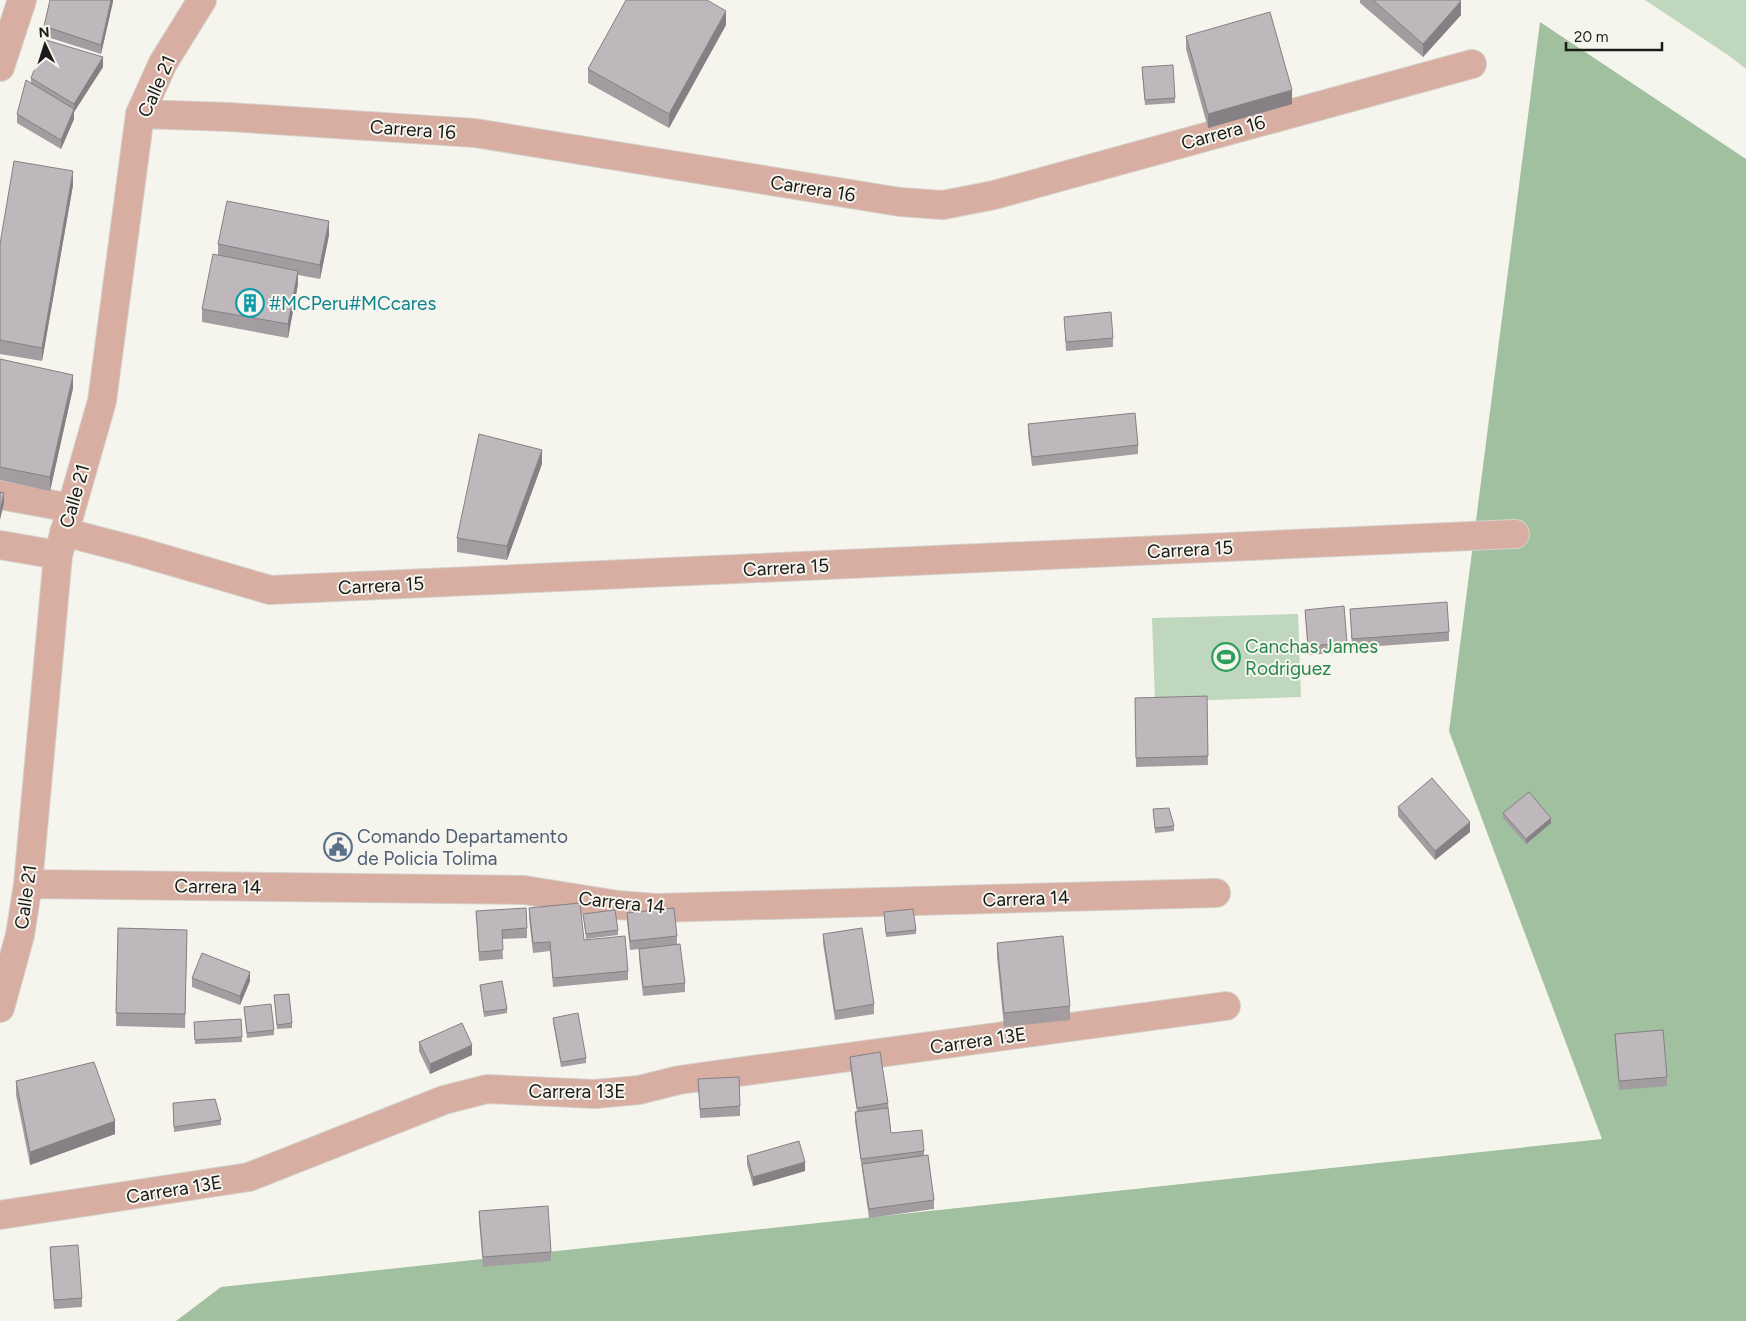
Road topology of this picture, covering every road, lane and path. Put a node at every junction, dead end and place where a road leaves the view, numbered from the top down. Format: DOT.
graph roads {
  1 [pos="22,0"];
  2 [pos="202,0"];
  3 [pos="1472,64"];
  4 [pos="0,67"];
  5 [pos="140,114"];
  6 [pos="0,494"];
  7 [pos="64,532"];
  8 [pos="1515,534"];
  9 [pos="0,545"];
  10 [pos="28,884"];
  11 [pos="1216,893"];
  12 [pos="1226,1006"];
  13 [pos="0,1008"];
  14 [pos="0,1215"];
  1 -- 4 [label="street"];
  2 -- 5 [label="street, Calle 21"];
  3 -- 5 [label="street, Carrera 16"];
  5 -- 7 [label="street, Calle 21"];
  6 -- 7 [label="street"];
  7 -- 8 [label="street, Carrera 15"];
  7 -- 9 [label="street"];
  7 -- 10 [label="street, Calle 21"];
  10 -- 11 [label="street, Carrera 14"];
  10 -- 13 [label="street, Calle 21"];
  12 -- 14 [label="street, Carrera 13E"];
}
